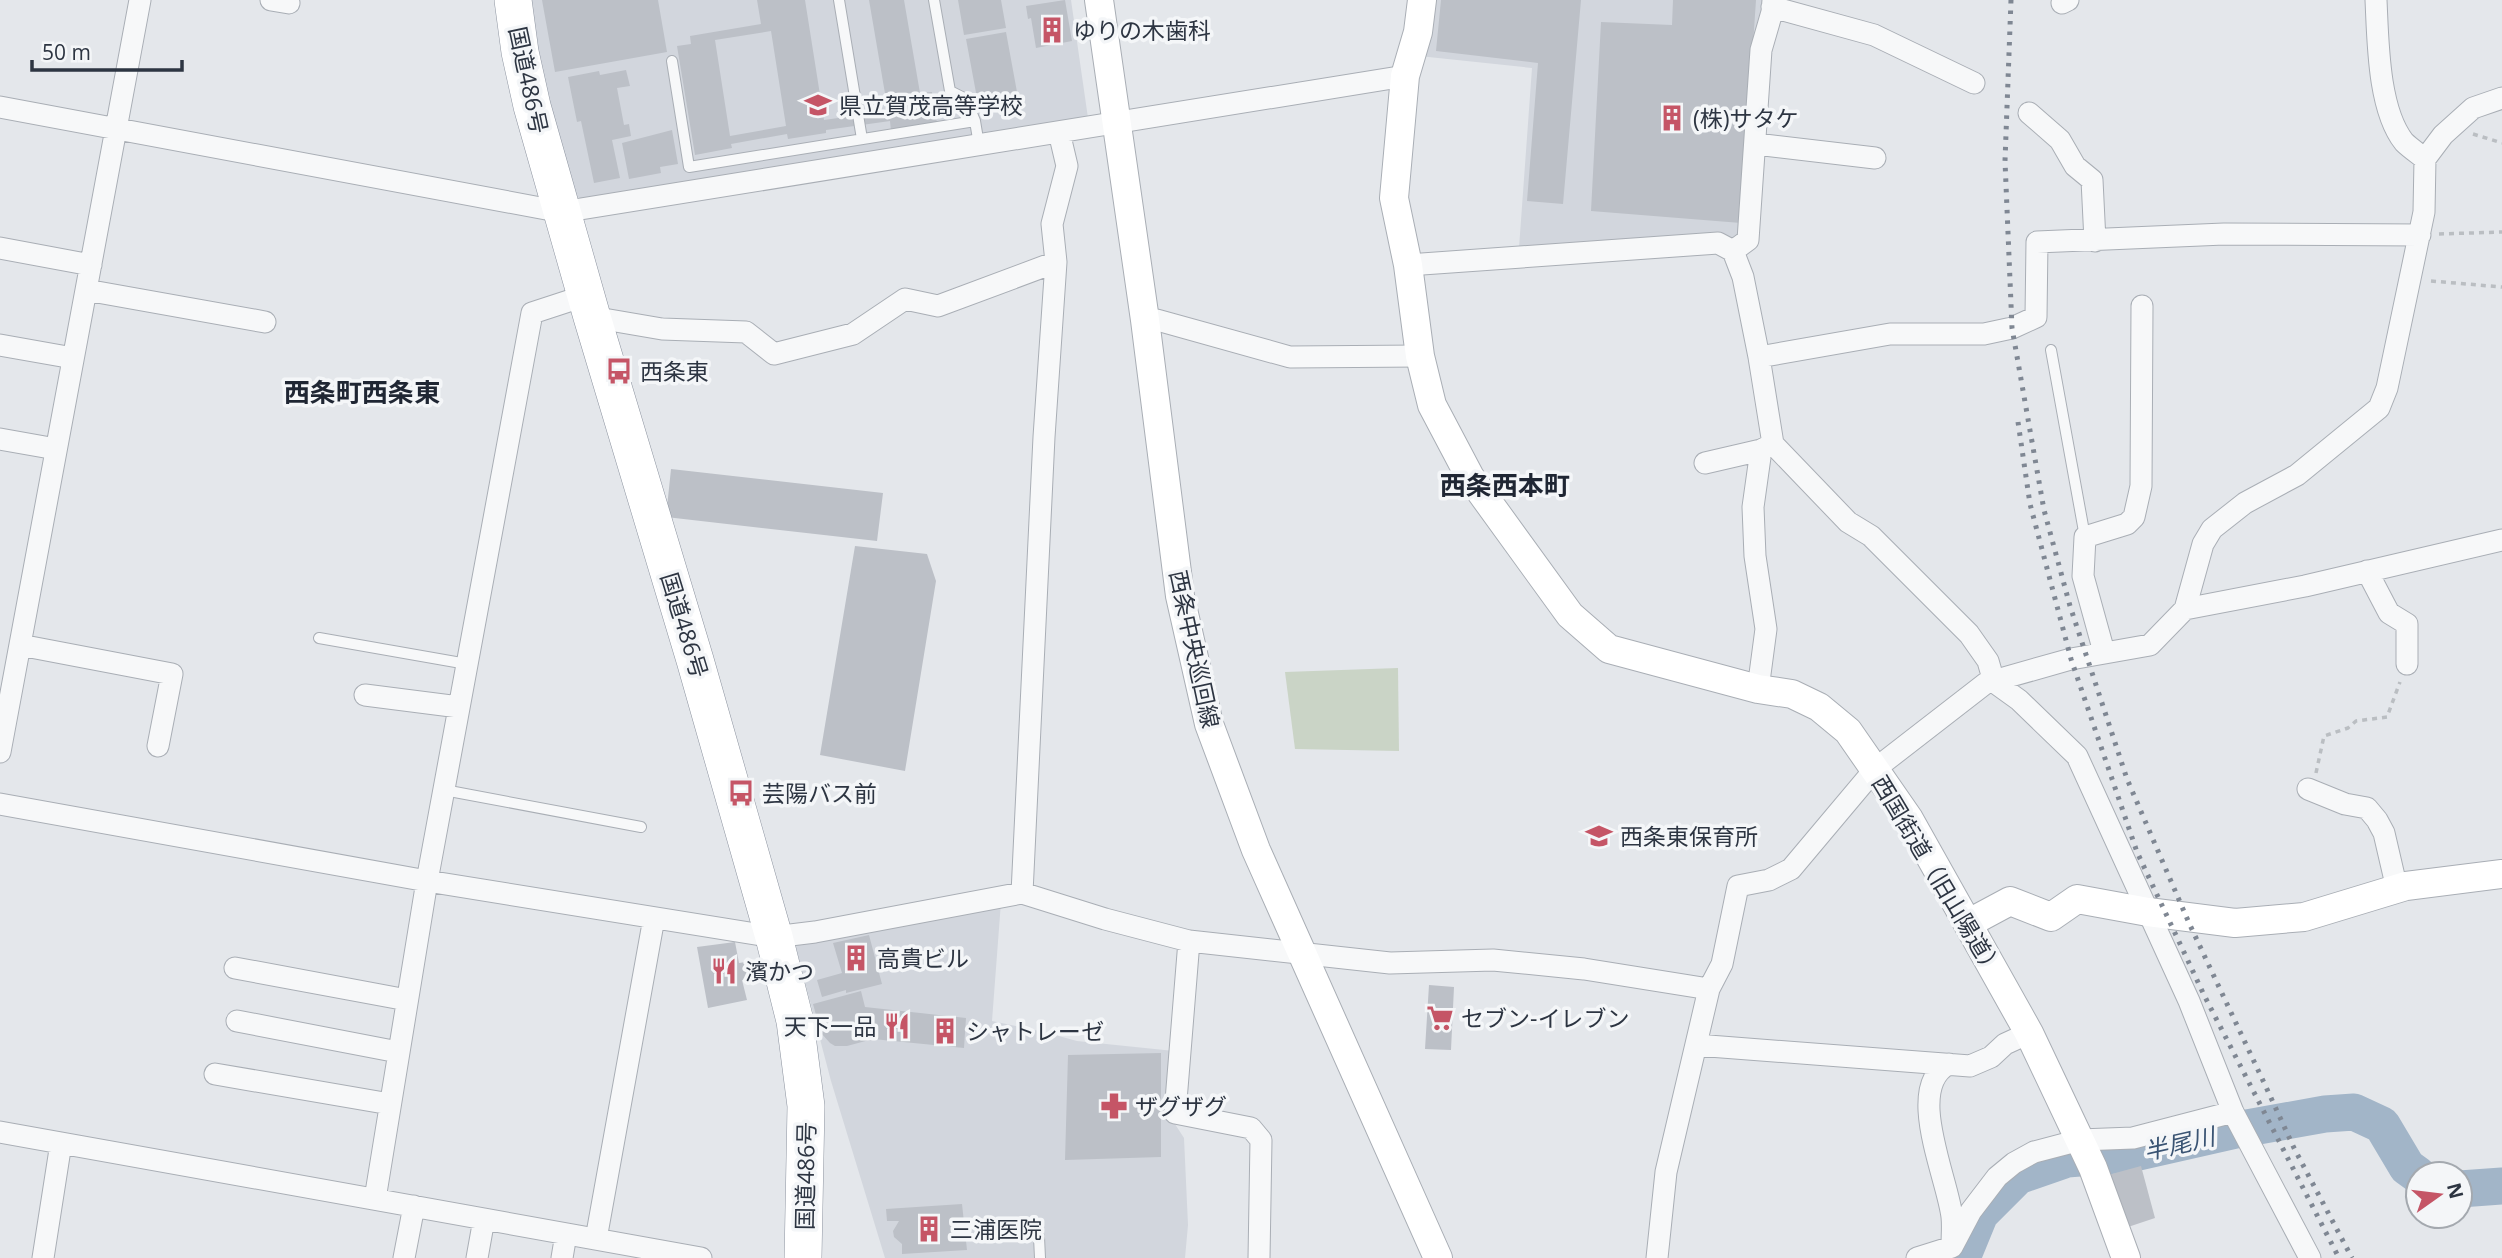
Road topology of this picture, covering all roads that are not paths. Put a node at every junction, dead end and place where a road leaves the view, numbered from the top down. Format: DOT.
graph roads {
  1 [pos="140,0"];
  2 [pos="513,0"];
  3 [pos="839,0"];
  4 [pos="934,0"];
  5 [pos="1099,0"];
  6 [pos="1422,0"];
  7 [pos="2376,0"];
  8 [pos="1772,3"];
  9 [pos="672,61"];
  10 [pos="1405,76"];
  11 [pos="1974,83"];
  12 [pos="2502,98"];
  13 [pos="0,107"];
  14 [pos="2029,113"];
  15 [pos="975,121"];
  16 [pos="1116,123"];
  17 [pos="116,130"];
  18 [pos="1059,132"];
  19 [pos="862,139"];
  20 [pos="1756,144"];
  21 [pos="979,145"];
  22 [pos="1875,158"];
  23 [pos="2425,159"];
  24 [pos="562,212"];
  25 [pos="2420,235"];
  26 [pos="2095,241"];
  27 [pos="0,248"];
  28 [pos="1733,251"];
  29 [pos="1056,262"];
  30 [pos="90,265"];
  31 [pos="1408,265"];
  32 [pos="86,290"];
  33 [pos="589,306"];
  34 [pos="2142,306"];
  35 [pos="1145,320"];
  36 [pos="265,322"];
  37 [pos="0,345"];
  38 [pos="2051,350"];
  39 [pos="1420,356"];
  40 [pos="74,358"];
  41 [pos="1759,358"];
  42 [pos="0,439"];
  43 [pos="1767,447"];
  44 [pos="57,449"];
  45 [pos="1705,463"];
  46 [pos="2085,537"];
  47 [pos="2502,540"];
  48 [pos="2367,571"];
  49 [pos="2185,609"];
  50 [pos="319,638"];
  51 [pos="20,645"];
  52 [pos="2104,652"];
  53 [pos="467,664"];
  54 [pos="2407,664"];
  55 [pos="1994,682"];
  56 [pos="1758,690"];
  57 [pos="365,695"];
  58 [pos="459,707"];
  59 [pos="158,746"];
  60 [pos="0,752"];
  61 [pos="1875,769"];
  62 [pos="444,789"];
  63 [pos="2310,790"];
  64 [pos="0,804"];
  65 [pos="641,827"];
  66 [pos="2502,874"];
  67 [pos="427,881"];
  68 [pos="2397,889"];
  69 [pos="1022,893"];
  70 [pos="2148,912"];
  71 [pos="654,918"];
  72 [pos="1969,923"];
  73 [pos="774,937"];
  74 [pos="1189,941"];
  75 [pos="1300,951"];
  76 [pos="235,968"];
  77 [pos="1709,989"];
  78 [pos="407,1000"];
  79 [pos="237,1021"];
  80 [pos="2028,1033"];
  81 [pos="1696,1045"];
  82 [pos="398,1052"];
  83 [pos="1949,1064"];
  84 [pos="215,1074"];
  85 [pos="390,1104"];
  86 [pos="2233,1112"];
  87 [pos="0,1132"];
  88 [pos="2080,1140"];
  89 [pos="61,1143"];
  90 [pos="374,1199"];
  91 [pos="414,1206"];
  92 [pos="484,1219"];
  93 [pos="566,1234"];
  94 [pos="1039,1237"];
  95 [pos="596,1239"];
  96 [pos="1952,1247"];
  97 [pos="43,1258"];
  98 [pos="404,1258"];
  99 [pos="477,1258"];
  100 [pos="562,1258"];
  101 [pos="701,1258"];
  102 [pos="803,1258"];
  103 [pos="1040,1258"];
  104 [pos="1259,1258"];
  105 [pos="1438,1258"];
  106 [pos="1657,1258"];
  107 [pos="1917,1258"];
  108 [pos="2126,1258"];
  109 [pos="2309,1258"];
  1 -- 17 [label="street"];
  2 -- 24 [label="highway, 国道486号"];
  3 -- 19 [label="lane"];
  4 -- 15 [label="lane"];
  5 -- 16 [label="street, 西条中央巡回線"];
  6 -- 10 [label="street, 西国街道（旧山陽道）"];
  7 -- 23 [label="street"];
  8 -- 11 [label="street"];
  8 -- 20 [label="street"];
  9 -- 19 [label="lane"];
  10 -- 16 [label="street"];
  10 -- 31 [label="street, 西国街道（旧山陽道）"];
  12 -- 23 [label="street"];
  13 -- 17 [label="street"];
  14 -- 26 [label="street"];
  15 -- 19 [label="lane"];
  15 -- 21 [label="lane"];
  16 -- 18 [label="street"];
  16 -- 35 [label="street, 西条中央巡回線"];
  17 -- 24 [label="street"];
  17 -- 30 [label="street"];
  18 -- 21 [label="street"];
  18 -- 29 [label="street"];
  20 -- 22 [label="street"];
  20 -- 28 [label="street"];
  21 -- 24 [label="street"];
  23 -- 25 [label="street"];
  24 -- 33 [label="highway, 国道486号"];
  25 -- 26 [label="street"];
  25 -- 49 [label="street"];
  26 -- 41 [label="street"];
  27 -- 30 [label="street"];
  28 -- 31 [label="street"];
  28 -- 41 [label="street"];
  29 -- 33 [label="street"];
  29 -- 69 [label="street"];
  30 -- 32 [label="street"];
  31 -- 39 [label="street, 西国街道（旧山陽道）"];
  32 -- 36 [label="street"];
  32 -- 40 [label="street"];
  33 -- 53 [label="street"];
  33 -- 73 [label="highway, 国道486号"];
  34 -- 46 [label="street"];
  35 -- 39 [label="street"];
  35 -- 75 [label="street, 西条中央巡回線"];
  37 -- 40 [label="street"];
  38 -- 46 [label="lane"];
  39 -- 56 [label="street, 西国街道（旧山陽道）"];
  40 -- 44 [label="street"];
  41 -- 43 [label="street"];
  42 -- 44 [label="street"];
  43 -- 45 [label="street"];
  43 -- 55 [label="street"];
  43 -- 56 [label="street"];
  44 -- 51 [label="street"];
  46 -- 52 [label="street"];
  47 -- 48 [label="street"];
  48 -- 49 [label="street"];
  48 -- 54 [label="street"];
  49 -- 52 [label="street"];
  50 -- 53 [label="lane"];
  51 -- 59 [label="street"];
  51 -- 60 [label="street"];
  52 -- 55 [label="street"];
  53 -- 58 [label="street"];
  55 -- 61 [label="street"];
  55 -- 70 [label="street"];
  56 -- 61 [label="street, 西国街道（旧山陽道）"];
  57 -- 58 [label="street"];
  58 -- 62 [label="street"];
  61 -- 72 [label="street, 西国街道（旧山陽道）"];
  61 -- 77 [label="street"];
  62 -- 65 [label="lane"];
  62 -- 67 [label="street"];
  63 -- 68 [label="street"];
  64 -- 67 [label="street"];
  66 -- 68 [label="street"];
  67 -- 71 [label="street"];
  67 -- 78 [label="street"];
  68 -- 70 [label="street"];
  69 -- 73 [label="street"];
  69 -- 74 [label="street"];
  70 -- 72 [label="street"];
  70 -- 86 [label="street"];
  71 -- 73 [label="street"];
  71 -- 95 [label="street"];
  72 -- 80 [label="street, 西国街道（旧山陽道）"];
  73 -- 102 [label="highway, 国道486号"];
  74 -- 75 [label="street"];
  74 -- 104 [label="street"];
  75 -- 77 [label="street"];
  75 -- 105 [label="street, 西条中央巡回線"];
  76 -- 78 [label="street"];
  77 -- 81 [label="street"];
  78 -- 82 [label="street"];
  79 -- 82 [label="street"];
  80 -- 83 [label="street"];
  80 -- 88 [label="street, 西国街道（旧山陽道）"];
  81 -- 83 [label="street"];
  81 -- 106 [label="street"];
  82 -- 85 [label="street"];
  83 -- 96 [label="street"];
  84 -- 85 [label="street"];
  85 -- 90 [label="street"];
  86 -- 88 [label="street"];
  86 -- 109 [label="street"];
  87 -- 89 [label="street"];
  88 -- 96 [label="street"];
  88 -- 108 [label="street, 西国街道（旧山陽道）"];
  89 -- 90 [label="street"];
  89 -- 97 [label="street"];
  90 -- 91 [label="street"];
  91 -- 92 [label="street"];
  91 -- 98 [label="street"];
  92 -- 93 [label="street"];
  92 -- 99 [label="street"];
  93 -- 95 [label="street"];
  93 -- 100 [label="street"];
  94 -- 103 [label="lane"];
  95 -- 101 [label="street"];
  96 -- 107 [label="street"];
}
